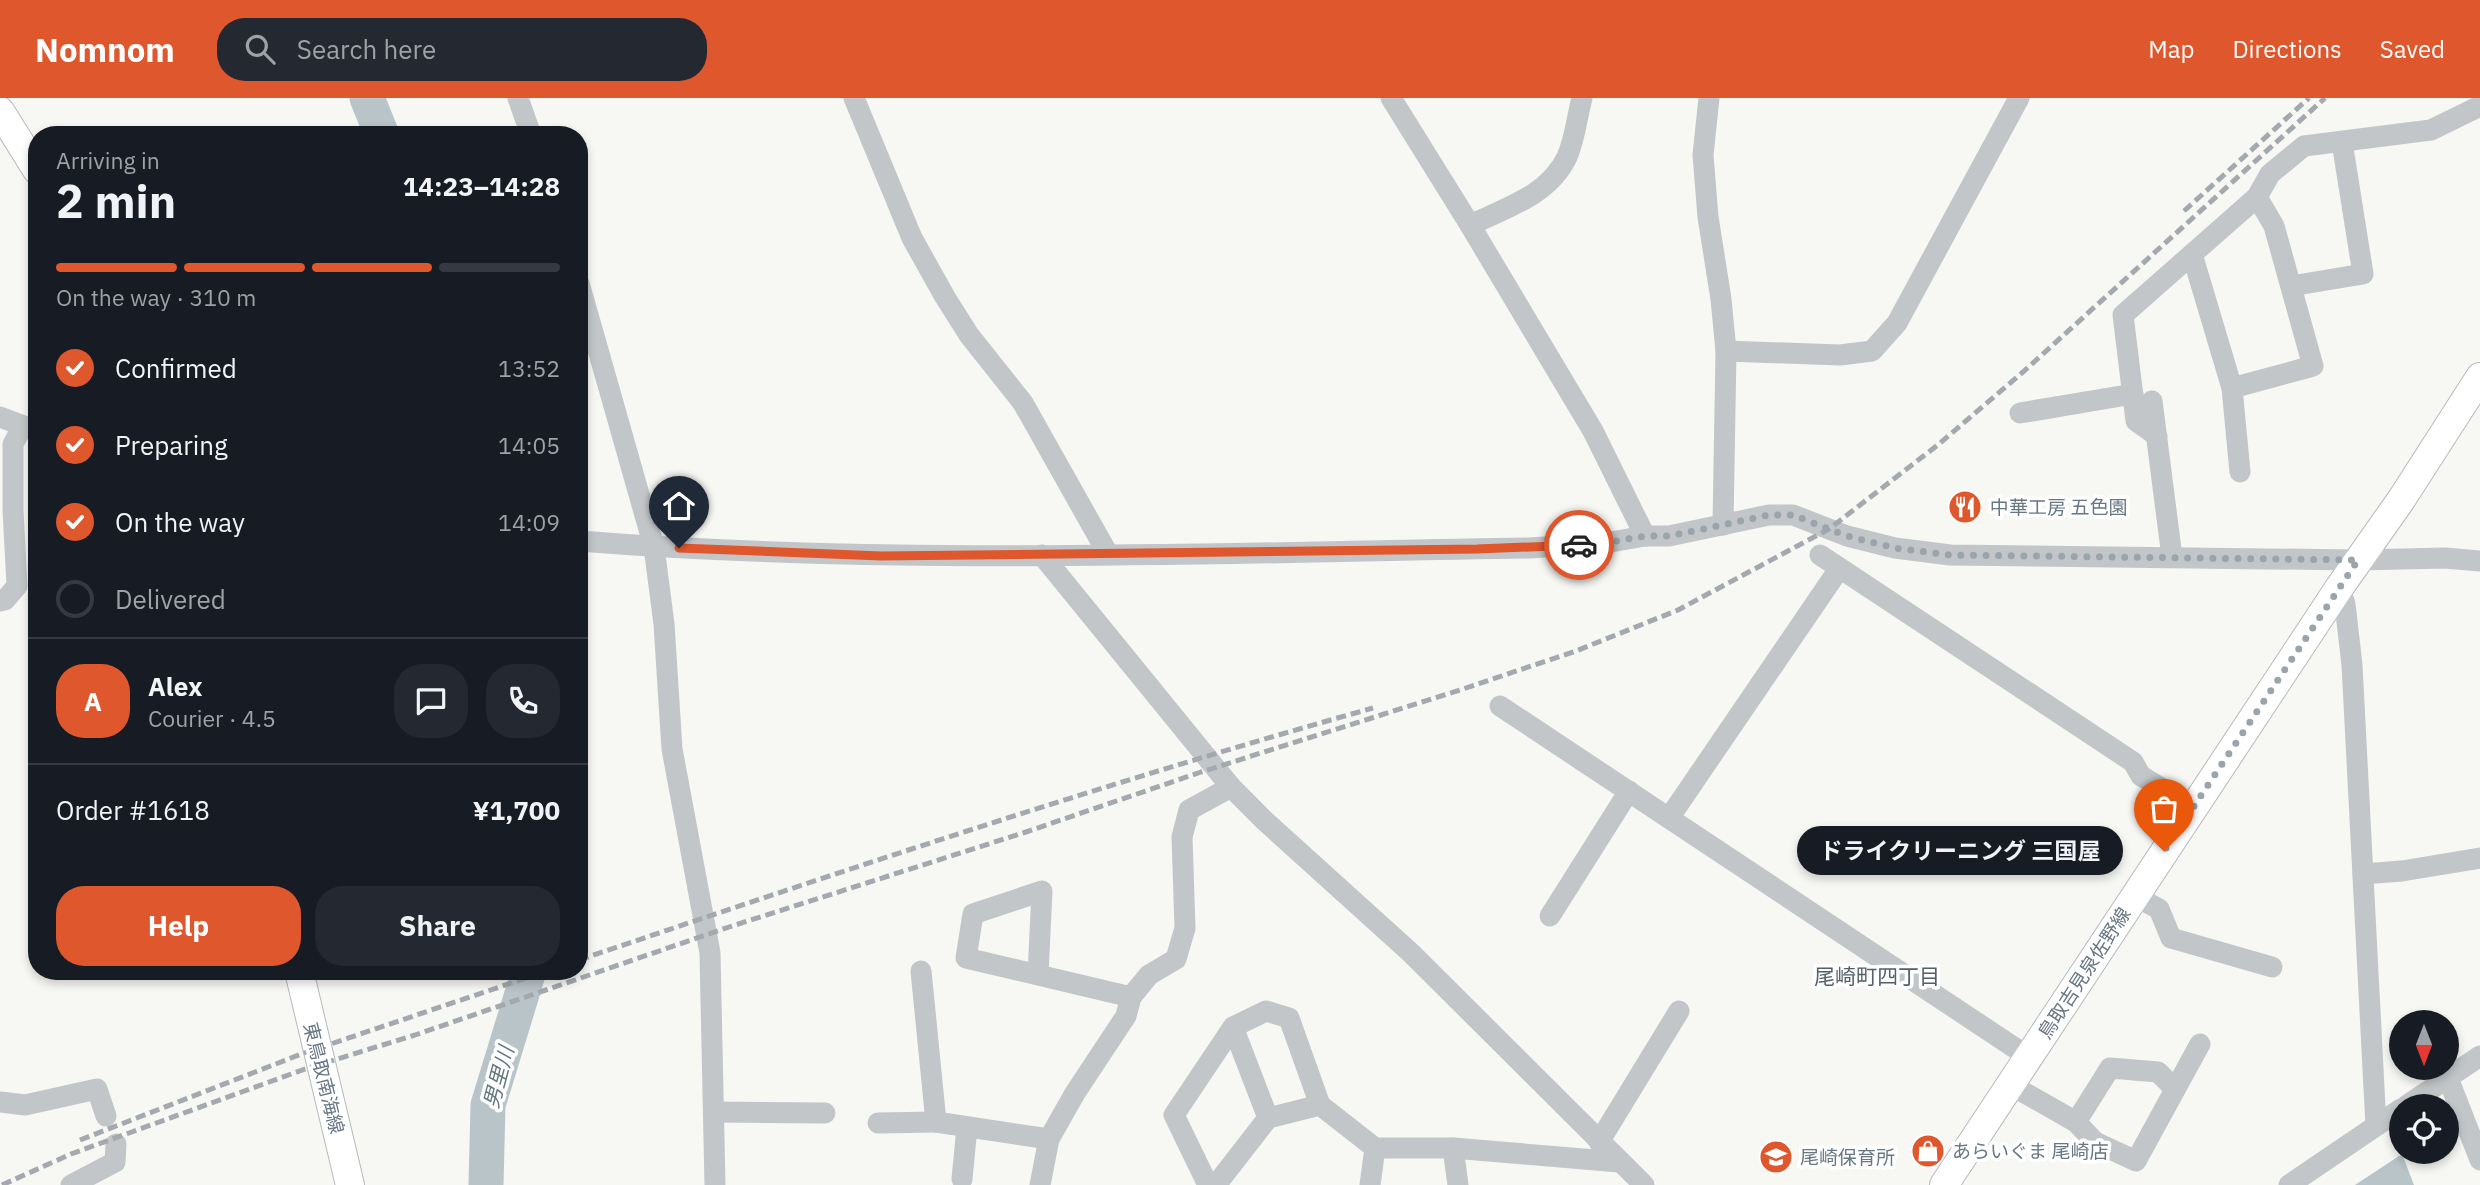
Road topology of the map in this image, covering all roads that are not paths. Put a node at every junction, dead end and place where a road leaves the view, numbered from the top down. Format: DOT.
graph roads {
  1 [pos="518,98"];
  2 [pos="853,98"];
  3 [pos="1391,98"];
  4 [pos="1582,98"];
  5 [pos="1709,98"];
  6 [pos="2019,98"];
  7 [pos="2480,106"];
  8 [pos="0,111"];
  9 [pos="528,126"];
  10 [pos="2342,142"];
  11 [pos="28,156"];
  12 [pos="2257,197"];
  13 [pos="1470,225"];
  14 [pos="2192,254"];
  15 [pos="2291,286"];
  16 [pos="588,315"];
  17 [pos="1726,351"];
  18 [pos="2480,377"];
  19 [pos="2232,388"];
  20 [pos="2143,397"];
  21 [pos="2020,413"];
  22 [pos="0,417"];
  23 [pos="28,427"];
  24 [pos="28,430"];
  25 [pos="2240,472"];
  26 [pos="1723,525"];
  27 [pos="1645,536"];
  28 [pos="588,542"];
  29 [pos="654,547"];
  30 [pos="1108,554"];
  31 [pos="1042,555"];
  32 [pos="1820,555"];
  33 [pos="2172,557"];
  34 [pos="2358,560"];
  35 [pos="2480,561"];
  36 [pos="1839,569"];
  37 [pos="2339,588"];
  38 [pos="0,601"];
  39 [pos="1500,706"];
  40 [pos="1231,787"];
  41 [pos="1629,792"];
  42 [pos="2194,807"];
  43 [pos="1669,818"];
  44 [pos="2480,859"];
  45 [pos="2363,874"];
  46 [pos="2135,896"];
  47 [pos="1550,916"];
  48 [pos="2272,967"];
  49 [pos="921,971"];
  50 [pos="1038,975"];
  51 [pos="301,980"];
  52 [pos="1131,998"];
  53 [pos="1679,1011"];
  54 [pos="1233,1027"];
  55 [pos="2200,1044"];
  56 [pos="2480,1056"];
  57 [pos="2029,1058"];
  58 [pos="2459,1070"];
  59 [pos="2445,1080"];
  60 [pos="2449,1080"];
  61 [pos="2011,1085"];
  62 [pos="2175,1089"];
  63 [pos="2424,1094"];
  64 [pos="0,1102"];
  65 [pos="1320,1105"];
  66 [pos="714,1112"];
  67 [pos="825,1113"];
  68 [pos="106,1116"];
  69 [pos="2389,1117"];
  70 [pos="1268,1118"];
  71 [pos="936,1122"];
  72 [pos="2076,1122"];
  73 [pos="878,1123"];
  74 [pos="2376,1126"];
  75 [pos="967,1127"];
  76 [pos="1049,1139"];
  77 [pos="1599,1142"];
  78 [pos="116,1144"];
  79 [pos="1376,1148"];
  80 [pos="1453,1148"];
  81 [pos="2479,1153"];
  82 [pos="1619,1162"];
  83 [pos="962,1179"];
  84 [pos="71,1185"];
  85 [pos="350,1185"];
  86 [pos="715,1185"];
  87 [pos="1040,1185"];
  88 [pos="1208,1185"];
  89 [pos="1216,1185"];
  90 [pos="1370,1185"];
  91 [pos="1458,1185"];
  92 [pos="1644,1185"];
  93 [pos="1944,1185"];
  94 [pos="2289,1185"];
  1 -- 9 [label="street"];
  2 -- 30 [label="street"];
  3 -- 13 [label="street"];
  4 -- 13 [label="street"];
  5 -- 17 [label="street"];
  6 -- 17 [label="street"];
  7 -- 10 [label="street"];
  8 -- 11 [label="main road"];
  10 -- 12 [label="street"];
  10 -- 15 [label="street"];
  12 -- 14 [label="street"];
  12 -- 15 [label="street"];
  13 -- 27 [label="street"];
  14 -- 19 [label="street"];
  14 -- 20 [label="street"];
  15 -- 19 [label="street"];
  16 -- 29 [label="street"];
  17 -- 26 [label="street"];
  18 -- 34 [label="main road, 鳥取吉見泉佐野線"];
  19 -- 25 [label="street"];
  20 -- 21 [label="street"];
  20 -- 33 [label="street"];
  22 -- 23 [label="street"];
  24 -- 38 [label="street"];
  26 -- 27 [label="street"];
  26 -- 33 [label="street"];
  27 -- 30 [label="street"];
  28 -- 29 [label="street"];
  29 -- 31 [label="street"];
  29 -- 66 [label="street"];
  30 -- 31 [label="street"];
  31 -- 40 [label="street"];
  32 -- 36 [label="street"];
  33 -- 34 [label="street"];
  34 -- 35 [label="street"];
  34 -- 37 [label="main road, 鳥取吉見泉佐野線"];
  36 -- 42 [label="street"];
  36 -- 43 [label="street"];
  37 -- 42 [label="main road, 鳥取吉見泉佐野線"];
  37 -- 45 [label="street"];
  39 -- 41 [label="street"];
  40 -- 52 [label="street"];
  40 -- 77 [label="street"];
  41 -- 43 [label="street"];
  41 -- 47 [label="street"];
  42 -- 46 [label="main road, 鳥取吉見泉佐野線"];
  43 -- 57 [label="street"];
  44 -- 45 [label="street"];
  45 -- 74 [label="street"];
  46 -- 48 [label="street"];
  46 -- 57 [label="main road, 鳥取吉見泉佐野線"];
  49 -- 71 [label="street"];
  50 -- 50 [label="street"];
  50 -- 52 [label="street"];
  51 -- 85 [label="main road, 東鳥取南海線"];
  52 -- 76 [label="street"];
  53 -- 77 [label="street"];
  54 -- 65 [label="street"];
  54 -- 70 [label="street"];
  54 -- 88 [label="street"];
  55 -- 62 [label="street"];
  56 -- 58 [label="street"];
  57 -- 61 [label="main road, 鳥取吉見泉佐野線"];
  59 -- 63 [label="street"];
  60 -- 81 [label="street"];
  61 -- 72 [label="street"];
  61 -- 93 [label="main road, 鳥取吉見泉佐野線"];
  62 -- 72 [label="street"];
  62 -- 72 [label="street"];
  64 -- 68 [label="street"];
  65 -- 70 [label="street"];
  65 -- 79 [label="street"];
  66 -- 67 [label="street"];
  66 -- 86 [label="street"];
  69 -- 74 [label="street"];
  70 -- 89 [label="street"];
  71 -- 73 [label="street"];
  71 -- 75 [label="street"];
  74 -- 94 [label="street"];
  75 -- 76 [label="street"];
  75 -- 83 [label="street"];
  76 -- 87 [label="street"];
  77 -- 82 [label="street"];
  78 -- 84 [label="street"];
  79 -- 80 [label="street"];
  79 -- 90 [label="street"];
  80 -- 82 [label="street"];
  80 -- 91 [label="street"];
  82 -- 92 [label="street"];
}
